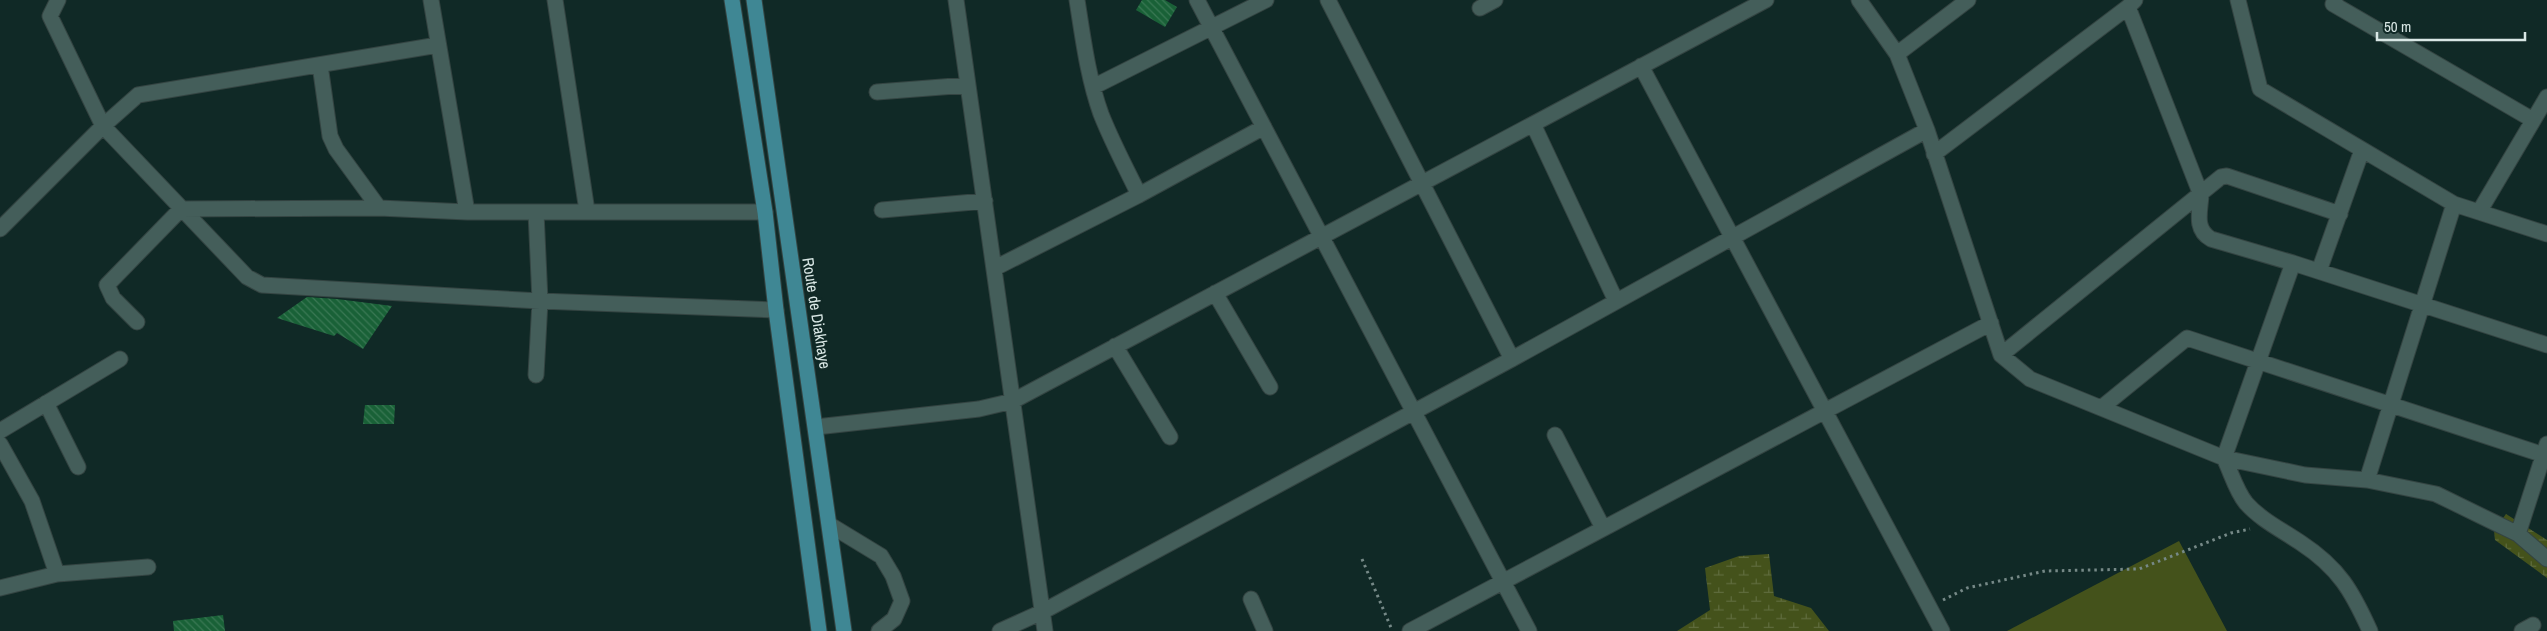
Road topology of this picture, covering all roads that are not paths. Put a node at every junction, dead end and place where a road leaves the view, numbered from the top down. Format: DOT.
graph roads {
  1 [pos="58,0"];
  2 [pos="431,0"];
  3 [pos="555,0"];
  4 [pos="732,0"];
  5 [pos="754,0"];
  6 [pos="956,0"];
  7 [pos="1077,0"];
  8 [pos="1197,0"];
  9 [pos="1266,0"];
  10 [pos="1328,0"];
  11 [pos="1495,0"];
  12 [pos="1766,0"];
  13 [pos="1859,0"];
  14 [pos="1968,0"];
  15 [pos="2238,0"];
  16 [pos="2336,0"];
  17 [pos="2131,4"];
  18 [pos="1480,8"];
  19 [pos="1212,28"];
  20 [pos="438,45"];
  21 [pos="1897,54"];
  22 [pos="320,65"];
  23 [pos="1641,66"];
  24 [pos="968,84"];
  25 [pos="1093,87"];
  26 [pos="877,92"];
  27 [pos="2547,97"];
  28 [pos="2533,120"];
  29 [pos="1533,124"];
  30 [pos="103,126"];
  31 [pos="1264,127"];
  32 [pos="1927,130"];
  33 [pos="2362,150"];
  34 [pos="1934,154"];
  35 [pos="1422,182"];
  36 [pos="1139,195"];
  37 [pos="2201,195"];
  38 [pos="985,201"];
  39 [pos="2454,204"];
  40 [pos="379,208"];
  41 [pos="181,209"];
  42 [pos="882,210"];
  43 [pos="587,211"];
  44 [pos="467,212"];
  45 [pos="536,212"];
  46 [pos="765,212"];
  47 [pos="2479,212"];
  48 [pos="2340,214"];
  49 [pos="0,230"];
  50 [pos="2547,234"];
  51 [pos="1321,236"];
  52 [pos="1732,237"];
  53 [pos="2293,263"];
  54 [pos="995,268"];
  55 [pos="2319,271"];
  56 [pos="1215,293"];
  57 [pos="540,301"];
  58 [pos="1616,302"];
  59 [pos="2422,306"];
  60 [pos="776,310"];
  61 [pos="137,322"];
  62 [pos="1991,323"];
  63 [pos="2547,345"];
  64 [pos="1116,346"];
  65 [pos="2001,355"];
  66 [pos="120,359"];
  67 [pos="1512,359"];
  68 [pos="2258,362"];
  69 [pos="536,375"];
  70 [pos="1270,387"];
  71 [pos="1013,401"];
  72 [pos="46,403"];
  73 [pos="2391,405"];
  74 [pos="2101,408"];
  75 [pos="1825,411"];
  76 [pos="1414,412"];
  77 [pos="816,427"];
  78 [pos="0,431"];
  79 [pos="1555,435"];
  80 [pos="1170,438"];
  81 [pos="0,444"];
  82 [pos="2546,451"];
  83 [pos="2224,458"];
  84 [pos="78,467"];
  85 [pos="2367,480"];
  86 [pos="830,525"];
  87 [pos="1603,528"];
  88 [pos="2518,534"];
  89 [pos="2547,559"];
  90 [pos="148,568"];
  91 [pos="57,574"];
  92 [pos="1503,580"];
  93 [pos="0,588"];
  94 [pos="1250,600"];
  95 [pos="1042,612"];
  96 [pos="819,631"];
  97 [pos="844,631"];
  98 [pos="879,631"];
  99 [pos="1000,631"];
  100 [pos="1046,631"];
  101 [pos="1265,631"];
  102 [pos="1410,631"];
  103 [pos="1529,631"];
  104 [pos="1942,631"];
  105 [pos="2370,631"];
  1 -- 30 [label="street"];
  2 -- 20 [label="street"];
  3 -- 43 [label="street"];
  4 -- 46 [label="main road"];
  5 -- 77 [label="main road, Route de Diakhaye"];
  6 -- 24 [label="street"];
  7 -- 25 [label="street"];
  8 -- 19 [label="street"];
  9 -- 19 [label="street"];
  10 -- 35 [label="street"];
  11 -- 18 [label="street"];
  12 -- 23 [label="street"];
  13 -- 21 [label="street"];
  14 -- 21 [label="street"];
  15 -- 33 [label="street"];
  16 -- 28 [label="street"];
  17 -- 34 [label="street"];
  17 -- 37 [label="street"];
  19 -- 25 [label="street"];
  19 -- 31 [label="street"];
  20 -- 22 [label="street"];
  20 -- 44 [label="street"];
  21 -- 32 [label="street"];
  22 -- 30 [label="street"];
  22 -- 40 [label="street"];
  23 -- 29 [label="street"];
  23 -- 52 [label="street"];
  24 -- 26 [label="street"];
  24 -- 38 [label="street"];
  25 -- 36 [label="street"];
  27 -- 28 [label="street"];
  28 -- 47 [label="street"];
  29 -- 35 [label="street"];
  29 -- 58 [label="street"];
  30 -- 41 [label="street"];
  30 -- 49 [label="street"];
  31 -- 36 [label="street"];
  31 -- 51 [label="street"];
  32 -- 34 [label="street"];
  32 -- 52 [label="street"];
  33 -- 39 [label="street"];
  33 -- 48 [label="street"];
  34 -- 62 [label="street"];
  35 -- 51 [label="street"];
  35 -- 67 [label="street"];
  36 -- 54 [label="street"];
  37 -- 48 [label="street"];
  37 -- 53 [label="street"];
  37 -- 65 [label="street"];
  38 -- 42 [label="street"];
  38 -- 54 [label="street"];
  39 -- 47 [label="street"];
  39 -- 59 [label="street"];
  40 -- 41 [label="street"];
  40 -- 44 [label="street"];
  41 -- 57 [label="street"];
  41 -- 61 [label="street"];
  43 -- 45 [label="street"];
  43 -- 46 [label="street"];
  44 -- 45 [label="street"];
  45 -- 57 [label="street"];
  46 -- 60 [label="main road"];
  47 -- 50 [label="street"];
  48 -- 55 [label="street"];
  51 -- 56 [label="street"];
  51 -- 76 [label="street"];
  52 -- 58 [label="street"];
  52 -- 75 [label="street"];
  53 -- 55 [label="street"];
  53 -- 68 [label="street"];
  54 -- 71 [label="street"];
  55 -- 59 [label="street"];
  56 -- 64 [label="street"];
  56 -- 70 [label="street"];
  57 -- 60 [label="street"];
  57 -- 69 [label="street"];
  58 -- 67 [label="street"];
  59 -- 63 [label="street"];
  59 -- 73 [label="street"];
  60 -- 96 [label="main road"];
  62 -- 65 [label="street"];
  62 -- 75 [label="street"];
  64 -- 71 [label="street"];
  64 -- 80 [label="street"];
  65 -- 74 [label="street"];
  66 -- 72 [label="street"];
  67 -- 76 [label="street"];
  68 -- 73 [label="street"];
  68 -- 74 [label="street"];
  68 -- 83 [label="street"];
  71 -- 77 [label="street"];
  71 -- 95 [label="street"];
  72 -- 78 [label="street"];
  72 -- 84 [label="street"];
  73 -- 82 [label="street"];
  73 -- 85 [label="street"];
  74 -- 83 [label="street"];
  75 -- 87 [label="street"];
  75 -- 104 [label="street"];
  76 -- 92 [label="street"];
  76 -- 95 [label="street"];
  77 -- 86 [label="main road, Route de Diakhaye"];
  79 -- 87 [label="street"];
  81 -- 91 [label="street"];
  82 -- 88 [label="street"];
  83 -- 85 [label="street"];
  83 -- 105 [label="street"];
  85 -- 88 [label="street"];
  86 -- 97 [label="main road, Route de Diakhaye"];
  86 -- 98 [label="street"];
  87 -- 92 [label="street"];
  88 -- 89 [label="street"];
  90 -- 91 [label="street"];
  91 -- 93 [label="street"];
  92 -- 102 [label="street"];
  92 -- 103 [label="street"];
  94 -- 101 [label="street"];
  95 -- 99 [label="street"];
  95 -- 100 [label="street"];
}
